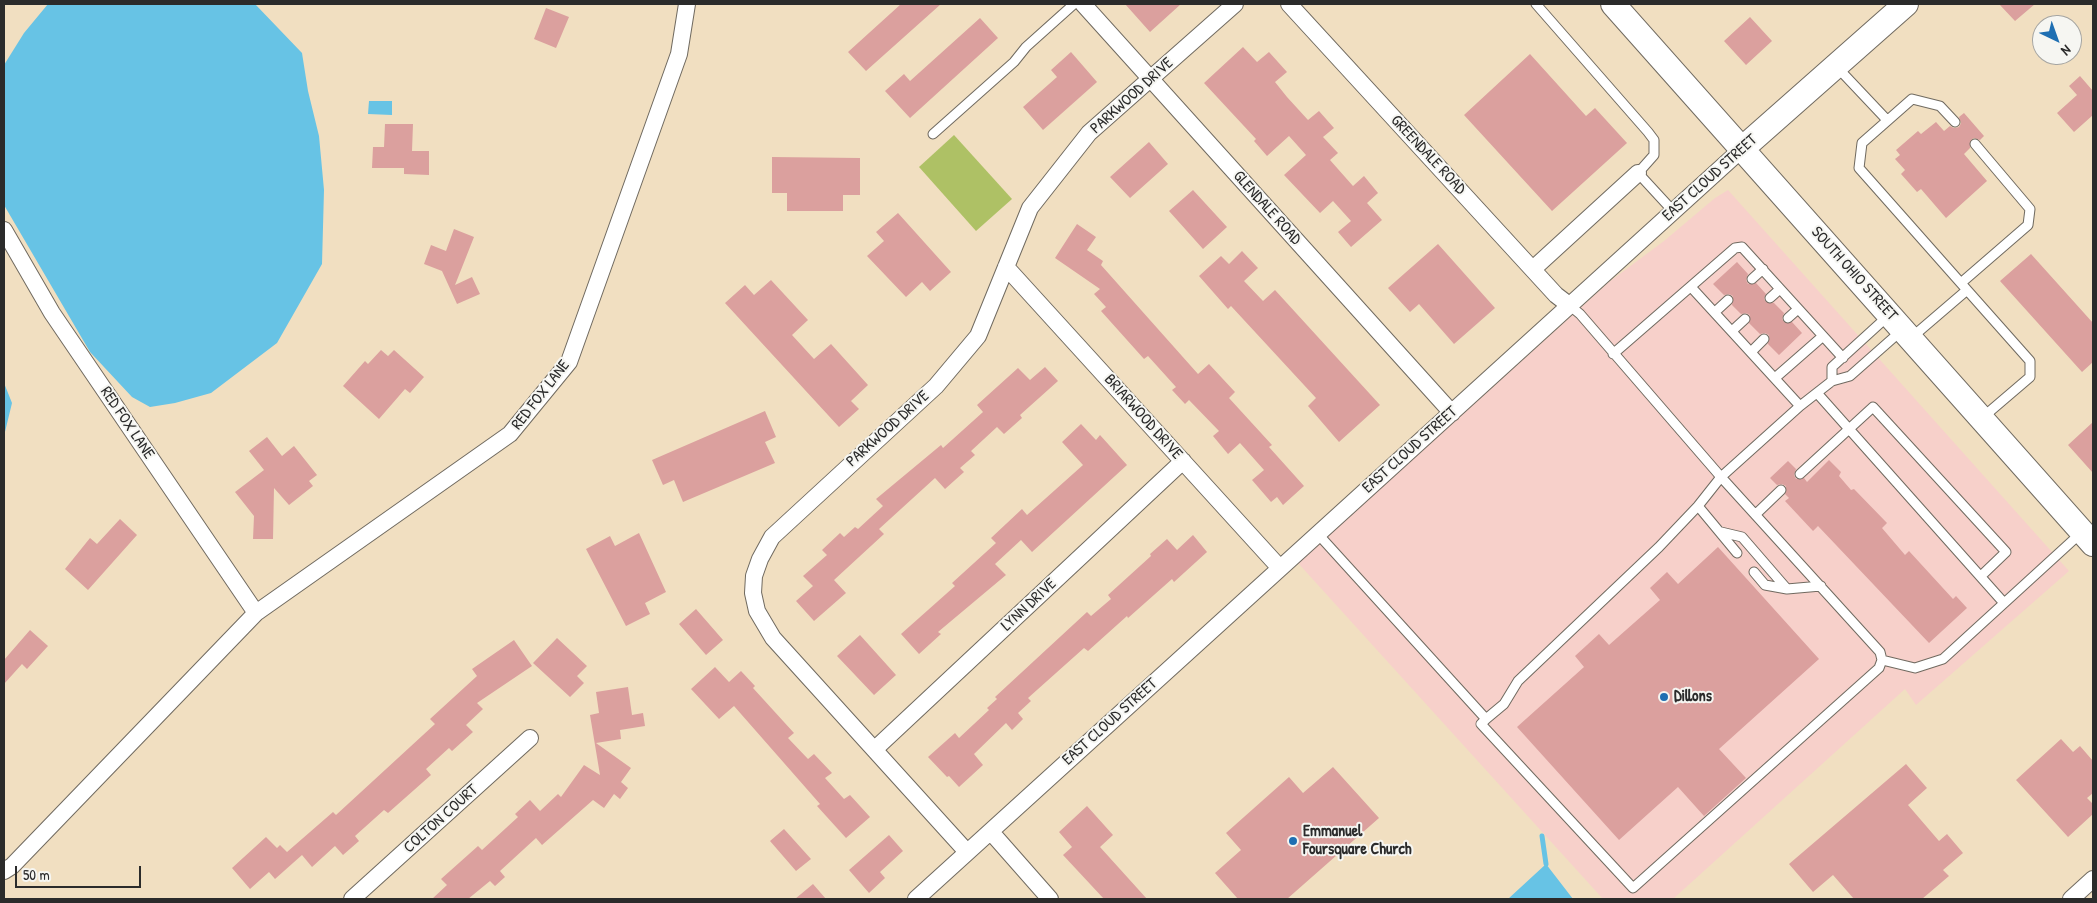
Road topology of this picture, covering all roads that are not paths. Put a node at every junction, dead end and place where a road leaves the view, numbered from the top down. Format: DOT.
graph roads {
  1 [pos="687,4"];
  2 [pos="1074,4"];
  3 [pos="1083,4"];
  4 [pos="1235,4"];
  5 [pos="1289,4"];
  6 [pos="1536,4"];
  7 [pos="1613,4"];
  8 [pos="1906,4"];
  9 [pos="1836,65"];
  10 [pos="1151,79"];
  11 [pos="1887,120"];
  12 [pos="1955,122"];
  13 [pos="933,134"];
  14 [pos="1974,144"];
  15 [pos="1743,148"];
  16 [pos="1638,174"];
  17 [pos="1674,211"];
  18 [pos="4,230"];
  19 [pos="1006,268"];
  20 [pos="1534,269"];
  21 [pos="1762,269"];
  22 [pos="1752,279"];
  23 [pos="1964,286"];
  24 [pos="1691,287"];
  25 [pos="1780,289"];
  26 [pos="1770,298"];
  27 [pos="1728,300"];
  28 [pos="1569,305"];
  29 [pos="1798,309"];
  30 [pos="1715,312"];
  31 [pos="1788,318"];
  32 [pos="1746,319"];
  33 [pos="1901,327"];
  34 [pos="1732,331"];
  35 [pos="1823,336"];
  36 [pos="1764,340"];
  37 [pos="1751,352"];
  38 [pos="1613,354"];
  39 [pos="1842,358"];
  40 [pos="1775,378"];
  41 [pos="1832,381"];
  42 [pos="1817,393"];
  43 [pos="1800,406"];
  44 [pos="1452,413"];
  45 [pos="1982,418"];
  46 [pos="1849,429"];
  47 [pos="1183,461"];
  48 [pos="1800,474"];
  49 [pos="1721,477"];
  50 [pos="1782,490"];
  51 [pos="1698,506"];
  52 [pos="1756,514"];
  53 [pos="1721,532"];
  54 [pos="1316,533"];
  55 [pos="2090,533"];
  56 [pos="1737,553"];
  57 [pos="1280,567"];
  58 [pos="1754,572"];
  59 [pos="1981,576"];
  60 [pos="1821,586"];
  61 [pos="1787,589"];
  62 [pos="2004,603"];
  63 [pos="256,612"];
  64 [pos="1882,660"];
  65 [pos="1486,719"];
  66 [pos="530,738"];
  67 [pos="875,749"];
  68 [pos="991,832"];
  69 [pos="967,852"];
  70 [pos="4,871"];
  71 [pos="2093,879"];
  72 [pos="352,899"];
  73 [pos="916,899"];
  74 [pos="1050,899"];
  75 [pos="2071,899"];
  1 -- 63 [label="street, RED FOX LANE"];
  2 -- 13 [label="lane"];
  3 -- 10 [label="street, GLENDALE ROAD"];
  4 -- 10 [label="street, PARKWOOD DRIVE"];
  5 -- 20 [label="street, GREENDALE ROAD"];
  6 -- 16 [label="lane"];
  7 -- 15 [label="main road, SOUTH OHIO STREET"];
  8 -- 9 [label="main road, EAST CLOUD STREET"];
  9 -- 11 [label="lane"];
  9 -- 15 [label="main road, EAST CLOUD STREET"];
  10 -- 19 [label="street, PARKWOOD DRIVE"];
  10 -- 44 [label="street, GLENDALE ROAD"];
  11 -- 12 [label="lane"];
  11 -- 23 [label="lane"];
  14 -- 23 [label="lane"];
  15 -- 17 [label="street, EAST CLOUD STREET"];
  15 -- 33 [label="main road, SOUTH OHIO STREET"];
  16 -- 17 [label="lane"];
  16 -- 20 [label="street"];
  17 -- 28 [label="street, EAST CLOUD STREET"];
  18 -- 63 [label="street, RED FOX LANE"];
  19 -- 47 [label="street, BRIARWOOD DRIVE"];
  19 -- 67 [label="street, PARKWOOD DRIVE"];
  20 -- 28 [label="street, GREENDALE ROAD"];
  21 -- 22 [label="lane"];
  21 -- 24 [label="lane"];
  21 -- 25 [label="lane"];
  23 -- 33 [label="lane"];
  23 -- 45 [label="lane"];
  24 -- 30 [label="lane"];
  24 -- 38 [label="lane"];
  25 -- 26 [label="lane"];
  25 -- 29 [label="lane"];
  27 -- 30 [label="lane"];
  28 -- 38 [label="lane"];
  28 -- 44 [label="street, EAST CLOUD STREET"];
  29 -- 31 [label="lane"];
  29 -- 35 [label="lane"];
  30 -- 34 [label="lane"];
  32 -- 34 [label="lane"];
  33 -- 39 [label="lane"];
  33 -- 41 [label="lane"];
  33 -- 45 [label="main road, SOUTH OHIO STREET"];
  34 -- 37 [label="lane"];
  35 -- 39 [label="lane"];
  35 -- 40 [label="lane"];
  36 -- 37 [label="lane"];
  37 -- 40 [label="lane"];
  38 -- 49 [label="lane"];
  39 -- 41 [label="lane"];
  40 -- 43 [label="lane"];
  41 -- 42 [label="lane"];
  42 -- 43 [label="lane"];
  42 -- 46 [label="lane"];
  43 -- 49 [label="lane"];
  44 -- 54 [label="street, EAST CLOUD STREET"];
  45 -- 55 [label="main road, SOUTH OHIO STREET"];
  46 -- 48 [label="lane"];
  46 -- 59 [label="lane"];
  46 -- 59 [label="lane"];
  47 -- 57 [label="street, BRIARWOOD DRIVE"];
  47 -- 67 [label="street, LYNN DRIVE"];
  49 -- 51 [label="lane"];
  49 -- 52 [label="lane"];
  50 -- 52 [label="lane"];
  51 -- 53 [label="lane"];
  51 -- 65 [label="lane"];
  52 -- 60 [label="lane"];
  53 -- 56 [label="lane"];
  53 -- 61 [label="lane"];
  54 -- 57 [label="street, EAST CLOUD STREET"];
  54 -- 65 [label="lane"];
  55 -- 62 [label="lane"];
  57 -- 68 [label="street, EAST CLOUD STREET"];
  58 -- 61 [label="lane"];
  59 -- 62 [label="lane"];
  60 -- 61 [label="lane"];
  60 -- 64 [label="lane"];
  62 -- 64 [label="lane"];
  63 -- 70 [label="street, RED FOX LANE"];
  64 -- 65 [label="lane"];
  66 -- 72 [label="street, COLTON COURT"];
  67 -- 69 [label="street, PARKWOOD DRIVE"];
  68 -- 69 [label="street, EAST CLOUD STREET"];
  68 -- 74 [label="street"];
  69 -- 73 [label="street, EAST CLOUD STREET"];
  71 -- 75 [label="street"];
}
